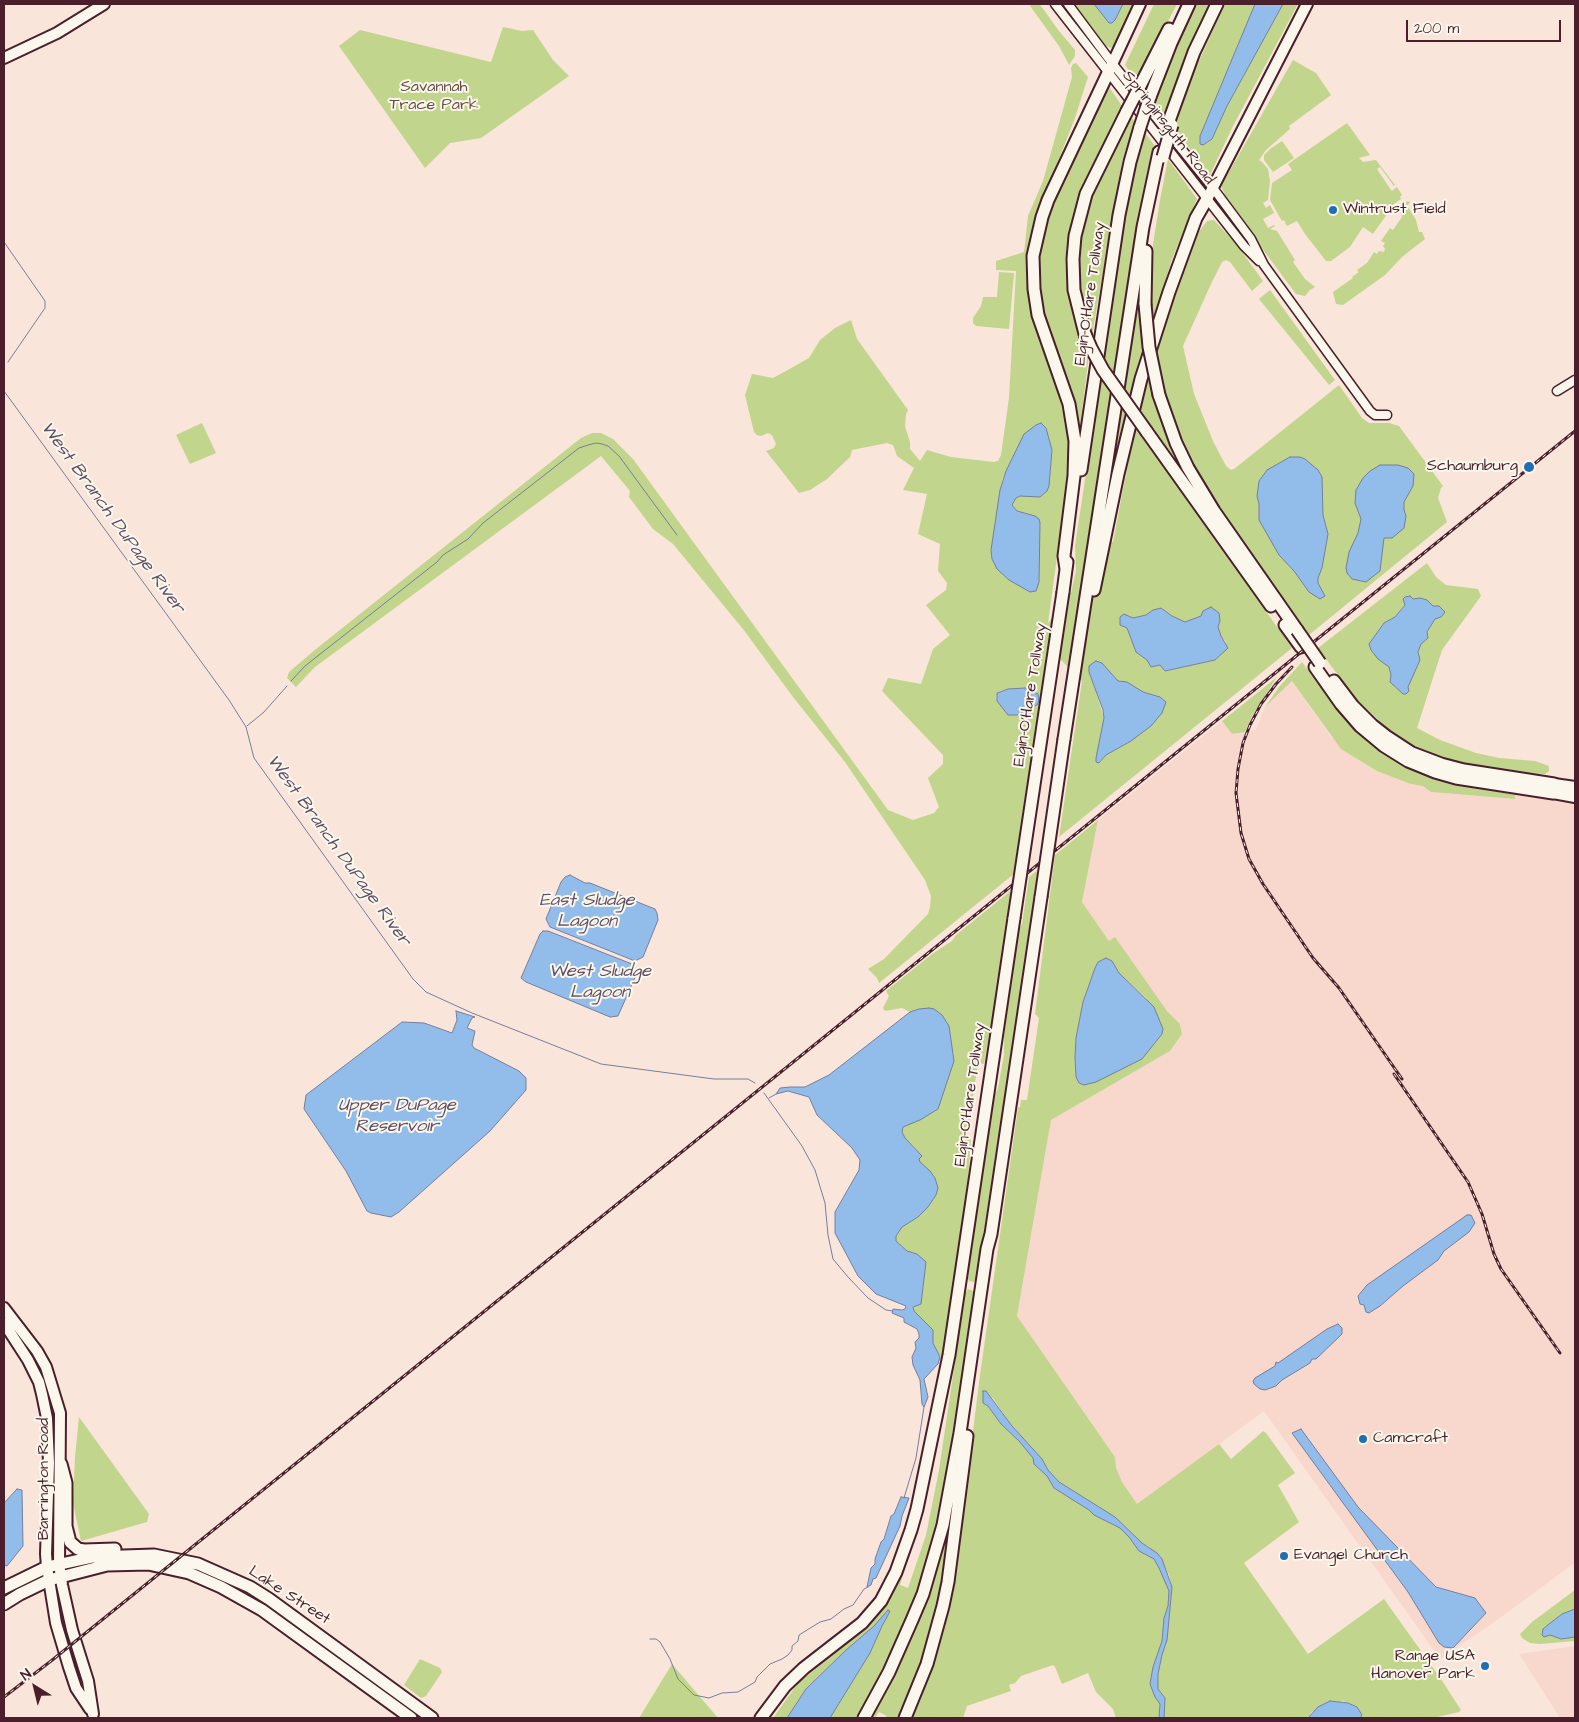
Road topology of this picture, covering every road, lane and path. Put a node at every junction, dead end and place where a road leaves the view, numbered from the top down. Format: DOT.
graph roads {
  1 [pos="104,4"];
  2 [pos="1055,4"];
  3 [pos="1068,4"];
  4 [pos="1140,4"];
  5 [pos="1183,4"];
  6 [pos="1189,4"];
  7 [pos="1217,4"];
  8 [pos="1307,4"];
  9 [pos="4,58"];
  10 [pos="1110,68"];
  11 [pos="1161,155"];
  12 [pos="1213,188"];
  13 [pos="1207,199"];
  14 [pos="1264,265"];
  15 [pos="1575,380"];
  16 [pos="1557,391"];
  17 [pos="1387,415"];
  18 [pos="1100,540"];
  19 [pos="1066,569"];
  20 [pos="1295,632"];
  21 [pos="1575,787"];
  22 [pos="1553,788"];
  23 [pos="1575,797"];
  24 [pos="991,1234"];
  25 [pos="4,1308"];
  26 [pos="4,1323"];
  27 [pos="60,1464"];
  28 [pos="154,1555"];
  29 [pos="59,1563"];
  30 [pos="47,1567"];
  31 [pos="61,1576"];
  32 [pos="49,1580"];
  33 [pos="4,1588"];
  34 [pos="4,1604"];
  35 [pos="94,1716"];
  36 [pos="425,1716"];
  37 [pos="411,1718"];
  38 [pos="761,1718"];
  39 [pos="864,1718"];
  40 [pos="905,1718"];
  1 -- 9 [label="main road"];
  2 -- 10 [label="street, Springinsguth Road"];
  3 -- 10 [label="street, Springinsguth Road"];
  4 -- 10 [label="main road"];
  5 -- 20 [label="highway, bridge"];
  6 -- 19 [label="highway, Elgin-O'Hare Tollway, bridge"];
  7 -- 11 [label="highway"];
  8 -- 12 [label="main road"];
  10 -- 12 [label="street, Springinsguth Road"];
  10 -- 13 [label="street, Springinsguth Road"];
  10 -- 19 [label="highway"];
  11 -- 18 [label="highway"];
  11 -- 20 [label="highway, bridge"];
  12 -- 13 [label="main road"];
  12 -- 14 [label="street, Springinsguth Road"];
  13 -- 14 [label="street, Springinsguth Road"];
  13 -- 18 [label="highway"];
  14 -- 17 [label="street, Springinsguth Road"];
  15 -- 16 [label="street"];
  18 -- 24 [label="highway, bridge"];
  19 -- 38 [label="highway, Elgin-O'Hare Tollway, bridge"];
  20 -- 22 [label="highway"];
  21 -- 22 [label="main road"];
  22 -- 23 [label="main road"];
  24 -- 39 [label="highway"];
  24 -- 40 [label="highway"];
  25 -- 27 [label="main road, Barrington Road"];
  26 -- 30 [label="main road, Barrington Road"];
  27 -- 28 [label="highway"];
  27 -- 29 [label="main road, Barrington Road"];
  28 -- 29 [label="highway, Lake Street"];
  28 -- 36 [label="highway, Lake Street"];
  29 -- 30 [label="highway, Lake Street"];
  29 -- 31 [label="main road, Barrington Road"];
  30 -- 32 [label="main road, Barrington Road"];
  30 -- 33 [label="highway, Lake Street"];
  31 -- 32 [label="highway, Lake Street"];
  31 -- 35 [label="main road, Barrington Road"];
  31 -- 37 [label="highway, Lake Street"];
  32 -- 34 [label="highway, Lake Street"];
  32 -- 35 [label="main road, Barrington Road"];
}
